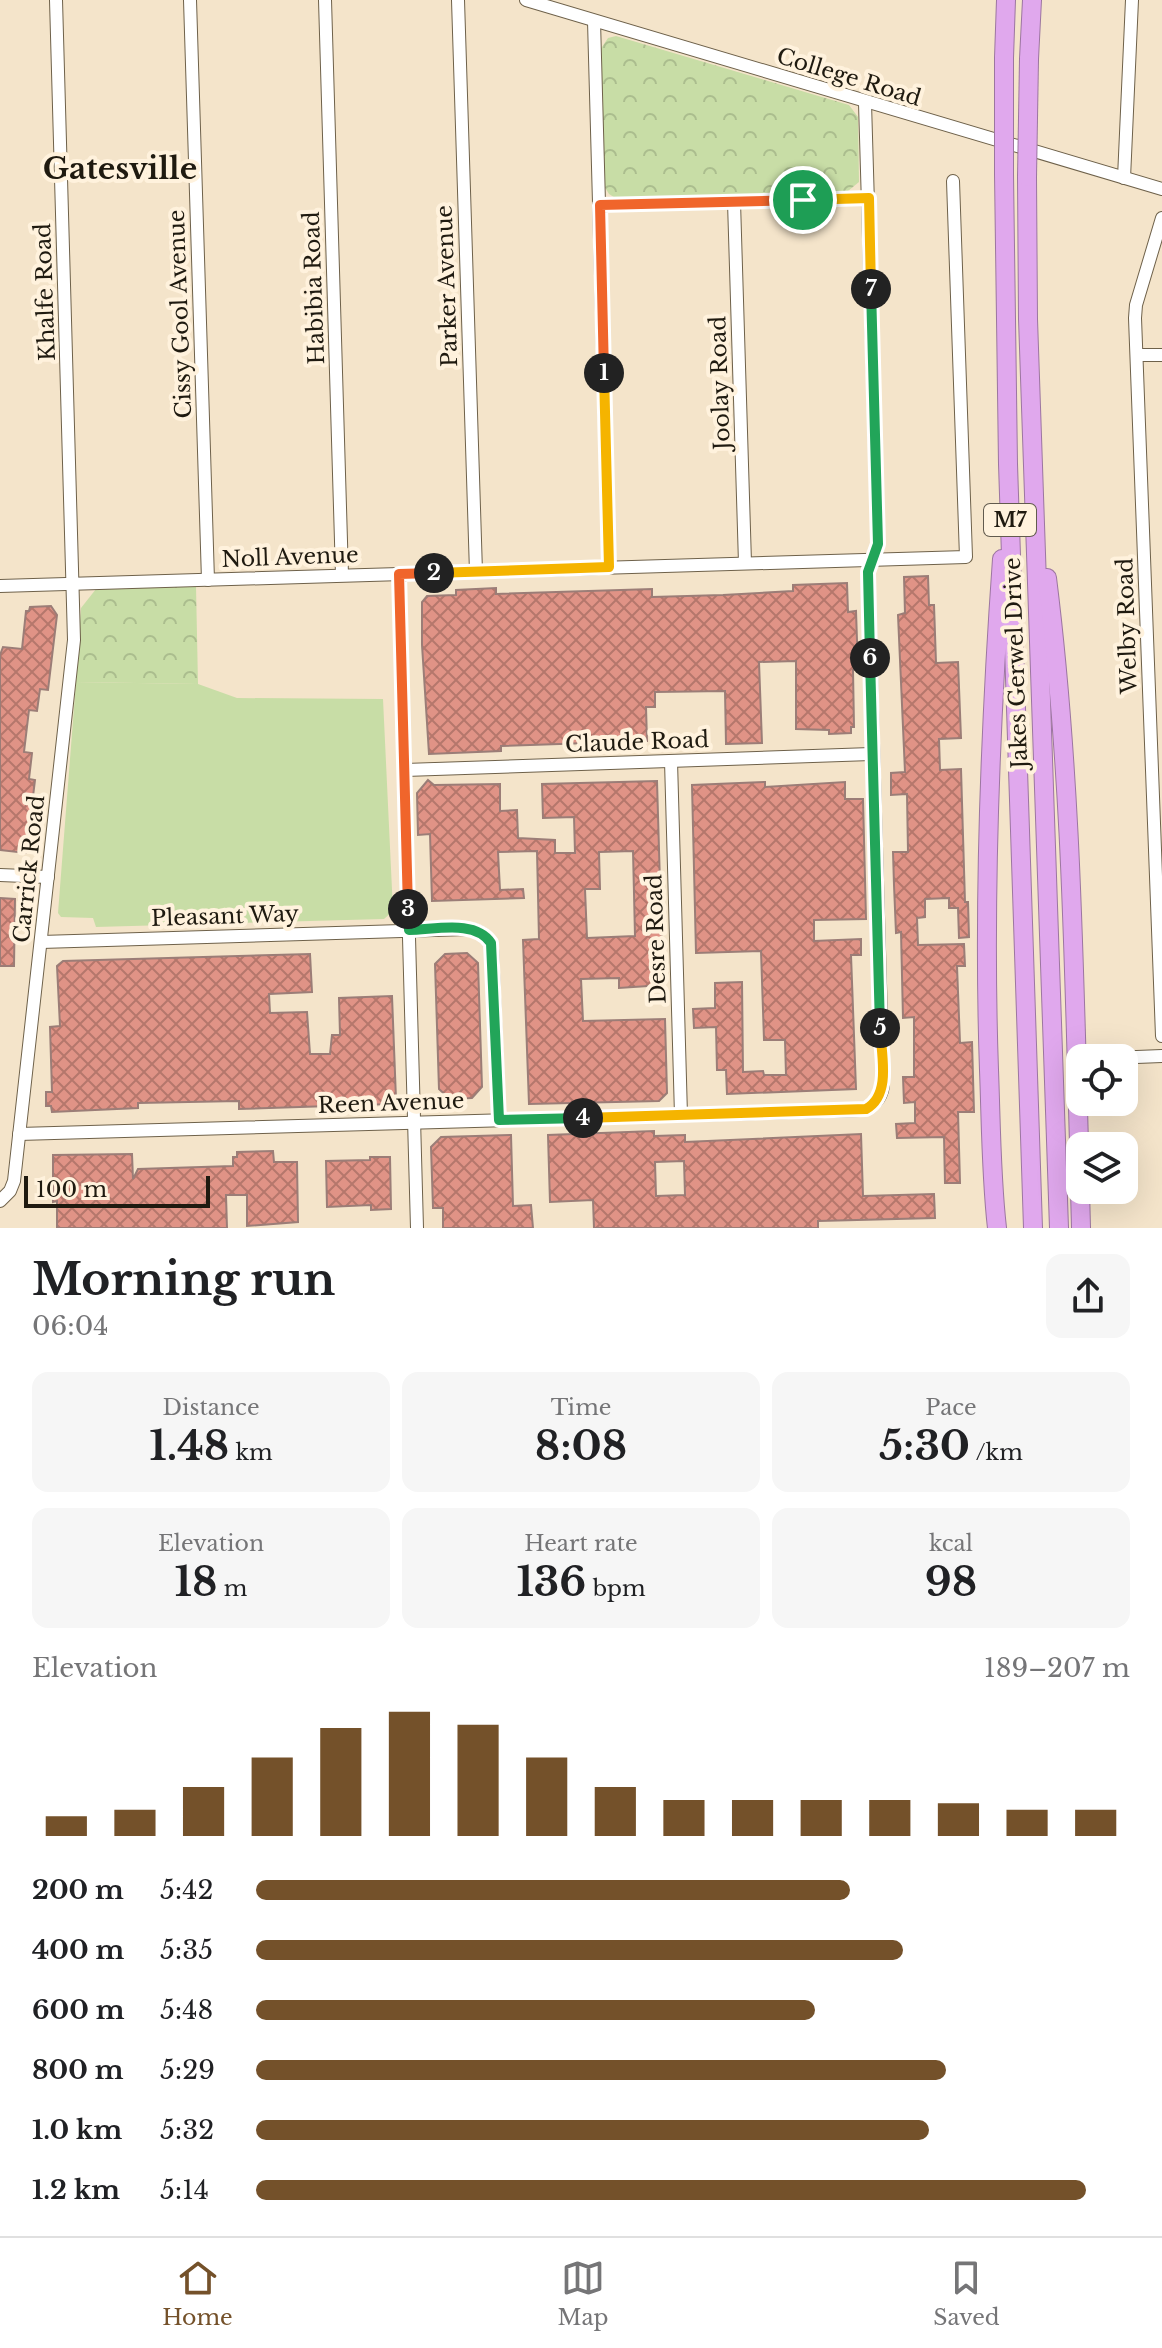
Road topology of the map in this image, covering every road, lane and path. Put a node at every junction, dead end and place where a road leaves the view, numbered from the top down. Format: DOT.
graph roads {
  1 [pos="56,0"];
  2 [pos="190,0"];
  3 [pos="325,0"];
  4 [pos="458,0"];
  5 [pos="526,0"];
  6 [pos="1006,0"];
  7 [pos="1032,0"];
  8 [pos="1132,0"];
  9 [pos="594,21"];
  10 [pos="865,103"];
  11 [pos="1124,178"];
  12 [pos="953,181"];
  13 [pos="1162,189"];
  14 [pos="869,198"];
  15 [pos="734,202"];
  16 [pos="600,205"];
  17 [pos="1162,218"];
  18 [pos="1137,355"];
  19 [pos="1162,355"];
  20 [pos="1033,460"];
  21 [pos="1008,464"];
  22 [pos="873,560"];
  23 [pos="745,563"];
  24 [pos="609,567"];
  25 [pos="476,572"];
  26 [pos="399,574"];
  27 [pos="342,575"];
  28 [pos="208,580"];
  29 [pos="74,584"];
  30 [pos="0,586"];
  31 [pos="871,754"];
  32 [pos="671,761"];
  33 [pos="405,770"];
  34 [pos="0,875"];
  35 [pos="48,877"];
  36 [pos="1160,917"];
  37 [pos="409,930"];
  38 [pos="41,942"];
  39 [pos="1162,1036"];
  40 [pos="1162,1056"];
  41 [pos="1138,1057"];
  42 [pos="681,1115"];
  43 [pos="499,1120"];
  44 [pos="415,1123"];
  45 [pos="1079,1132"];
  46 [pos="19,1134"];
  47 [pos="0,1201"];
  48 [pos="1080,1204"];
  49 [pos="417,1228"];
  50 [pos="997,1228"];
  51 [pos="1033,1228"];
  52 [pos="1059,1228"];
  53 [pos="1081,1228"];
  1 -- 29 [label="street, Khalfe Road"];
  2 -- 28 [label="street, Cissy Gool Avenue"];
  3 -- 27 [label="street, Habibia Road"];
  4 -- 25 [label="street, Parker Avenue"];
  5 -- 9 [label="street, College Road"];
  6 -- 21 [label="highway, Jakes Gerwel Drive / M7, bridge"];
  7 -- 20 [label="highway, Jakes Gerwel Drive / M7, bridge"];
  8 -- 11 [label="street"];
  9 -- 10 [label="street, College Road"];
  9 -- 16 [label="street"];
  10 -- 11 [label="street, College Road"];
  10 -- 14 [label="street"];
  11 -- 13 [label="street, College Road"];
  12 -- 22 [label="street, Noll Avenue"];
  14 -- 15 [label="street"];
  14 -- 22 [label="street"];
  15 -- 16 [label="street"];
  15 -- 23 [label="street, Joolay Road"];
  16 -- 24 [label="street"];
  17 -- 18 [label="street, Welby Road"];
  18 -- 19 [label="street"];
  18 -- 36 [label="street, Welby Road"];
  20 -- 45 [label="highway"];
  20 -- 52 [label="highway, Jakes Gerwel Drive / M7"];
  21 -- 50 [label="highway"];
  21 -- 51 [label="highway, Jakes Gerwel Drive / M7"];
  22 -- 23 [label="street, Noll Avenue"];
  22 -- 31 [label="street"];
  23 -- 24 [label="street, Noll Avenue"];
  24 -- 25 [label="street, Noll Avenue"];
  25 -- 26 [label="street, Noll Avenue"];
  26 -- 27 [label="street, Noll Avenue"];
  26 -- 33 [label="street"];
  27 -- 28 [label="street, Noll Avenue"];
  28 -- 29 [label="street, Noll Avenue"];
  29 -- 30 [label="street, Noll Avenue"];
  29 -- 35 [label="street, Carrick Road"];
  31 -- 32 [label="street, Claude Road"];
  31 -- 42 [label="street, Reen Avenue"];
  32 -- 33 [label="street, Claude Road"];
  32 -- 42 [label="street, Desre Road"];
  33 -- 37 [label="street"];
  34 -- 35 [label="street"];
  35 -- 38 [label="street, Carrick Road"];
  36 -- 39 [label="street, Welby Road"];
  37 -- 38 [label="street, Pleasant Way"];
  37 -- 43 [label="street, Pleasant Way"];
  37 -- 44 [label="street"];
  38 -- 46 [label="street, Carrick Road"];
  40 -- 41 [label="street"];
  42 -- 43 [label="street, Reen Avenue"];
  43 -- 44 [label="street, Reen Avenue"];
  44 -- 46 [label="street, Reen Avenue"];
  44 -- 49 [label="street"];
  46 -- 47 [label="street, Carrick Road"];
  48 -- 53 [label="highway"];
}
